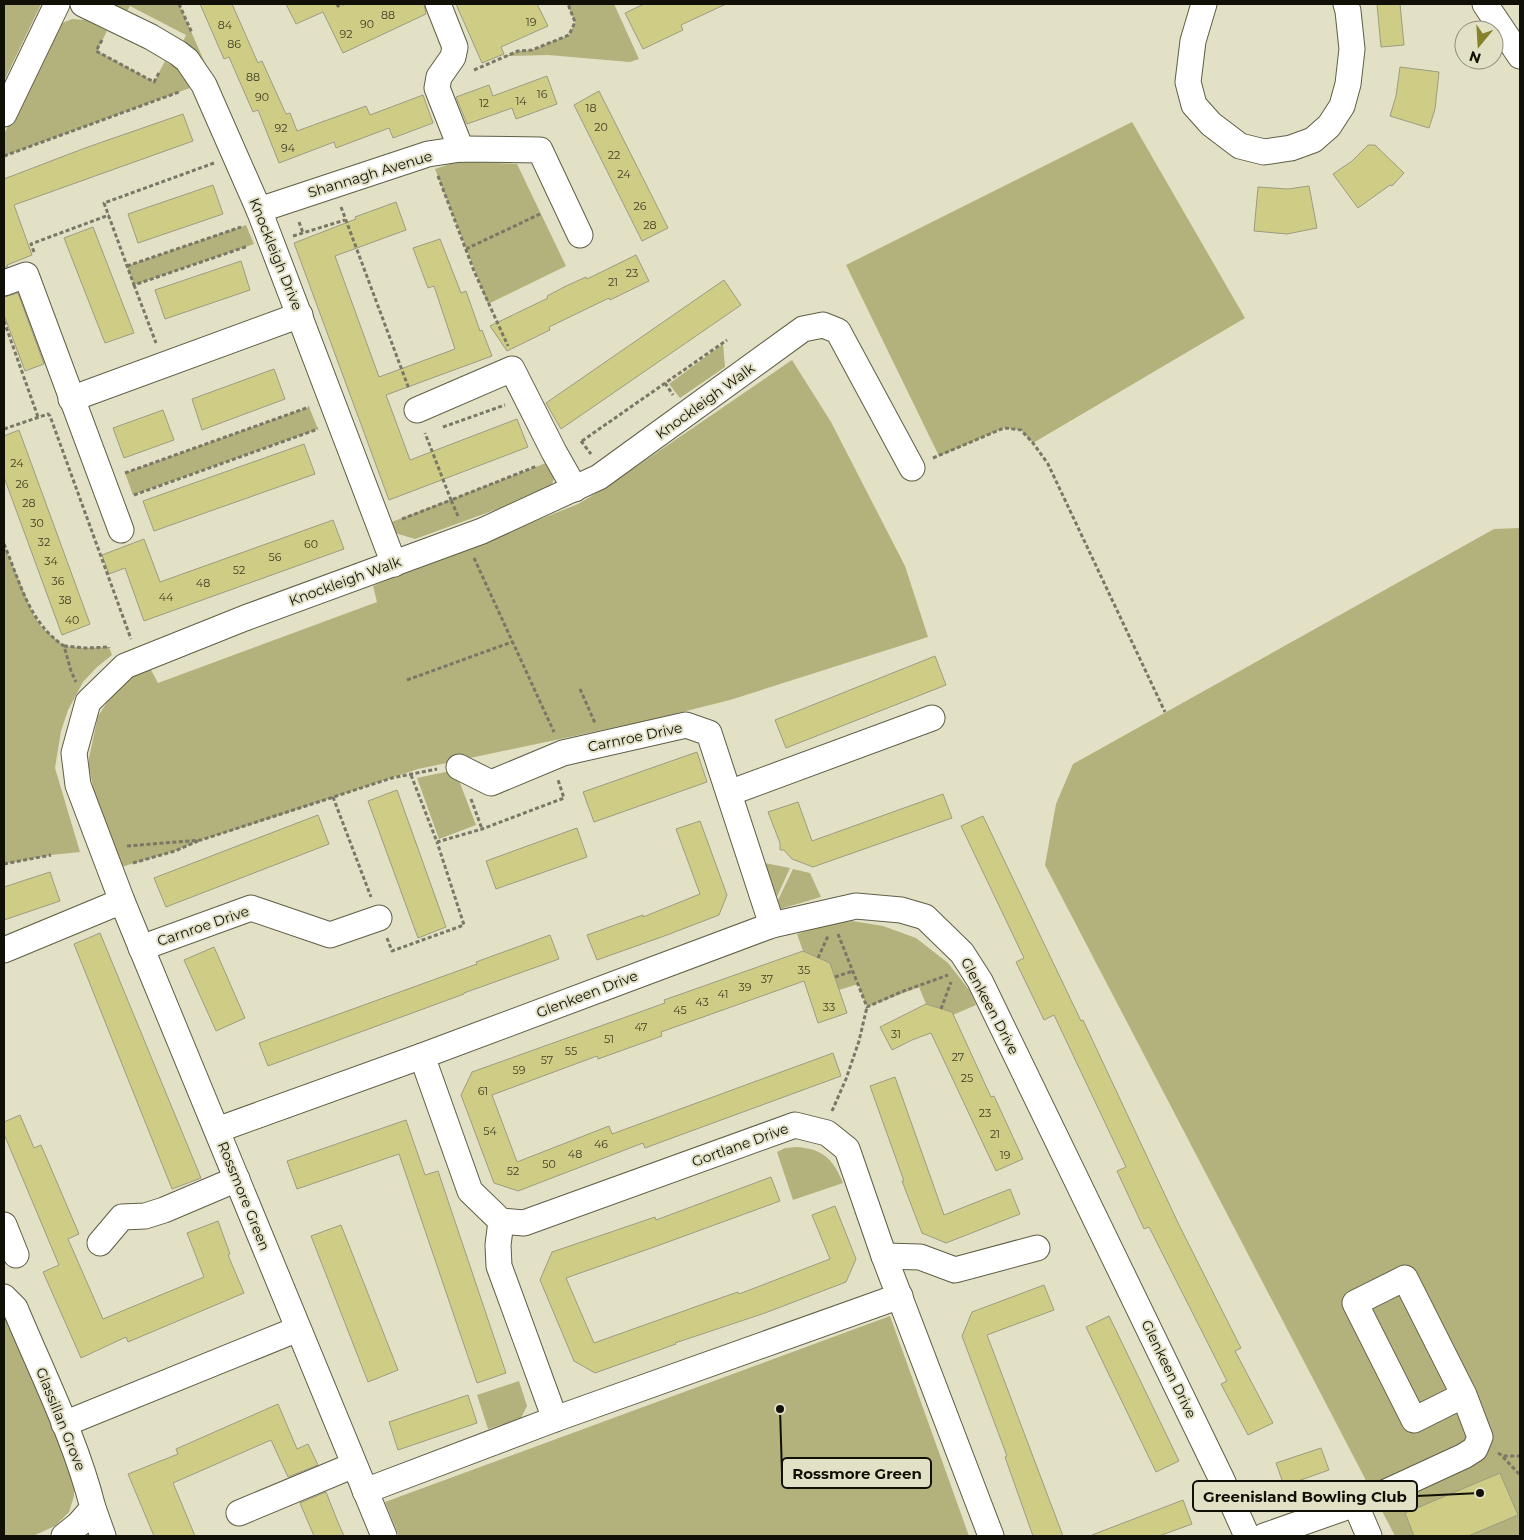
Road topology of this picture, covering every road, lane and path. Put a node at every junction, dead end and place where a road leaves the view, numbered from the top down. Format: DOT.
graph roads {
  1 [pos="57,4"];
  2 [pos="83,4"];
  3 [pos="337,4"];
  4 [pos="343,4"];
  5 [pos="438,4"];
  6 [pos="568,4"];
  7 [pos="1204,4"];
  8 [pos="1346,4"];
  9 [pos="1485,4"];
  10 [pos="103,38"];
  11 [pos="1520,56"];
  12 [pos="161,68"];
  13 [pos="470,72"];
  14 [pos="182,91"];
  15 [pos="4,114"];
  16 [pos="461,149"];
  17 [pos="4,156"];
  18 [pos="222,161"];
  19 [pos="435,169"];
  20 [pos="340,203"];
  21 [pos="540,214"];
  22 [pos="109,216"];
  23 [pos="253,218"];
  24 [pos="345,220"];
  25 [pos="580,235"];
  26 [pos="290,237"];
  27 [pos="254,244"];
  28 [pos="466,249"];
  29 [pos="34,254"];
  30 [pos="127,266"];
  31 [pos="4,283"];
  32 [pos="134,286"];
  33 [pos="300,315"];
  34 [pos="4,320"];
  35 [pos="727,340"];
  36 [pos="157,347"];
  37 [pos="510,352"];
  38 [pos="72,399"];
  39 [pos="510,403"];
  40 [pos="309,407"];
  41 [pos="417,410"];
  42 [pos="38,417"];
  43 [pos="442,427"];
  44 [pos="4,429"];
  45 [pos="318,429"];
  46 [pos="434,430"];
  47 [pos="425,434"];
  48 [pos="582,441"];
  49 [pos="538,466"];
  50 [pos="912,468"];
  51 [pos="125,473"];
  52 [pos="575,488"];
  53 [pos="133,496"];
  54 [pos="451,500"];
  55 [pos="398,520"];
  56 [pos="121,530"];
  57 [pos="463,530"];
  58 [pos="4,544"];
  59 [pos="394,564"];
  60 [pos="512,642"];
  61 [pos="132,644"];
  62 [pos="64,646"];
  63 [pos="113,654"];
  64 [pos="407,680"];
  65 [pos="80,689"];
  66 [pos="580,689"];
  67 [pos="1165,712"];
  68 [pos="932,718"];
  69 [pos="604,744"];
  70 [pos="560,764"];
  71 [pos="459,767"];
  72 [pos="411,775"];
  73 [pos="729,793"];
  74 [pos="333,798"];
  75 [pos="201,840"];
  76 [pos="437,842"];
  77 [pos="121,846"];
  78 [pos="51,854"];
  79 [pos="4,864"];
  80 [pos="130,864"];
  81 [pos="122,901"];
  82 [pos="380,918"];
  83 [pos="772,925"];
  84 [pos="830,932"];
  85 [pos="837,932"];
  86 [pos="141,948"];
  87 [pos="4,950"];
  88 [pos="818,958"];
  89 [pos="853,971"];
  90 [pos="955,972"];
  91 [pos="835,977"];
  92 [pos="952,981"];
  93 [pos="867,1007"];
  94 [pos="941,1009"];
  95 [pos="422,1056"];
  96 [pos="830,1116"];
  97 [pos="217,1130"];
  98 [pos="237,1180"];
  99 [pos="502,1220"];
  100 [pos="4,1224"];
  101 [pos="100,1243"];
  102 [pos="1037,1248"];
  103 [pos="16,1255"];
  104 [pos="884,1256"];
  105 [pos="900,1296"];
  106 [pos="4,1297"];
  107 [pos="298,1329"];
  108 [pos="1464,1395"];
  109 [pos="554,1419"];
  110 [pos="64,1424"];
  111 [pos="1503,1456"];
  112 [pos="354,1465"];
  113 [pos="1520,1475"];
  114 [pos="365,1491"];
  115 [pos="1365,1500"];
  116 [pos="93,1508"];
  117 [pos="239,1513"];
  118 [pos="64,1536"];
  119 [pos="103,1536"];
  120 [pos="384,1536"];
  121 [pos="991,1536"];
  122 [pos="1247,1536"];
  123 [pos="1264,1536"];
  124 [pos="1369,1536"];
  1 -- 15 [label="street"];
  2 -- 23 [label="street, Knockleigh Drive"];
  3 -- 4 [label="path"];
  5 -- 16 [label="street"];
  6 -- 13 [label="path"];
  7 -- 8 [label="street"];
  9 -- 11 [label="street"];
  10 -- 12 [label="path"];
  14 -- 17 [label="path"];
  16 -- 23 [label="street, Shannagh Avenue"];
  16 -- 25 [label="street, Shannagh Avenue"];
  18 -- 22 [label="path"];
  19 -- 28 [label="path"];
  20 -- 24 [label="path"];
  21 -- 28 [label="path"];
  22 -- 29 [label="path"];
  22 -- 30 [label="path"];
  23 -- 30 [label="path"];
  23 -- 33 [label="street, Knockleigh Drive"];
  24 -- 26 [label="path"];
  24 -- 41 [label="path"];
  27 -- 32 [label="path"];
  28 -- 37 [label="path"];
  30 -- 32 [label="path"];
  31 -- 38 [label="street"];
  32 -- 36 [label="path"];
  33 -- 38 [label="street"];
  33 -- 59 [label="street, Knockleigh Drive"];
  34 -- 42 [label="path"];
  35 -- 48 [label="path"];
  38 -- 56 [label="street"];
  39 -- 43 [label="path"];
  40 -- 51 [label="path"];
  41 -- 47 [label="path"];
  41 -- 52 [label="street"];
  42 -- 44 [label="path"];
  42 -- 61 [label="path"];
  45 -- 53 [label="path"];
  46 -- 47 [label="path"];
  47 -- 54 [label="path"];
  49 -- 54 [label="path"];
  50 -- 52 [label="street, Knockleigh Walk"];
  50 -- 67 [label="path"];
  52 -- 57 [label="street, Knockleigh Walk"];
  54 -- 55 [label="path"];
  54 -- 57 [label="path"];
  57 -- 59 [label="street, Knockleigh Walk"];
  57 -- 60 [label="path"];
  58 -- 62 [label="path"];
  59 -- 81 [label="street, Knockleigh Walk"];
  60 -- 64 [label="path"];
  60 -- 70 [label="path"];
  62 -- 63 [label="path"];
  62 -- 65 [label="path"];
  66 -- 69 [label="path"];
  68 -- 73 [label="street"];
  69 -- 70 [label="street, Carnroe Drive"];
  69 -- 73 [label="street, Carnroe Drive"];
  70 -- 71 [label="street, Carnroe Drive"];
  70 -- 76 [label="path"];
  71 -- 72 [label="path"];
  72 -- 74 [label="path"];
  72 -- 76 [label="path"];
  73 -- 83 [label="street, Carnroe Drive"];
  74 -- 75 [label="path"];
  74 -- 82 [label="path"];
  75 -- 77 [label="path"];
  75 -- 80 [label="path"];
  76 -- 82 [label="path"];
  78 -- 79 [label="path"];
  81 -- 86 [label="street, Rossmore Green"];
  81 -- 87 [label="street"];
  82 -- 86 [label="street, Carnroe Drive"];
  83 -- 95 [label="street, Glenkeen Drive"];
  83 -- 122 [label="street, Glenkeen Drive"];
  84 -- 88 [label="path"];
  85 -- 89 [label="path"];
  86 -- 97 [label="street, Rossmore Green"];
  89 -- 91 [label="path"];
  89 -- 93 [label="path"];
  90 -- 93 [label="path"];
  92 -- 94 [label="path"];
  93 -- 96 [label="path"];
  95 -- 97 [label="street, Glenkeen Drive"];
  95 -- 99 [label="street"];
  97 -- 98 [label="street, Rossmore Green"];
  98 -- 101 [label="street"];
  98 -- 107 [label="street, Rossmore Green"];
  99 -- 104 [label="street, Gortlane Drive"];
  99 -- 109 [label="street"];
  100 -- 103 [label="street"];
  102 -- 104 [label="street"];
  104 -- 105 [label="street, Gortlane Drive"];
  105 -- 109 [label="street"];
  105 -- 121 [label="street, Gortlane Drive"];
  106 -- 110 [label="street, Glassillan Grove"];
  107 -- 110 [label="street"];
  107 -- 112 [label="street, Rossmore Green"];
  108 -- 108 [label="street"];
  108 -- 115 [label="street"];
  109 -- 114 [label="street"];
  110 -- 116 [label="street, Glassillan Grove"];
  111 -- 113 [label="path"];
  112 -- 114 [label="street, Rossmore Green"];
  112 -- 117 [label="street"];
  114 -- 120 [label="street, Rossmore Green"];
  115 -- 123 [label="street"];
  115 -- 124 [label="street"];
  116 -- 118 [label="street"];
  116 -- 119 [label="street, Glassillan Grove"];
}
